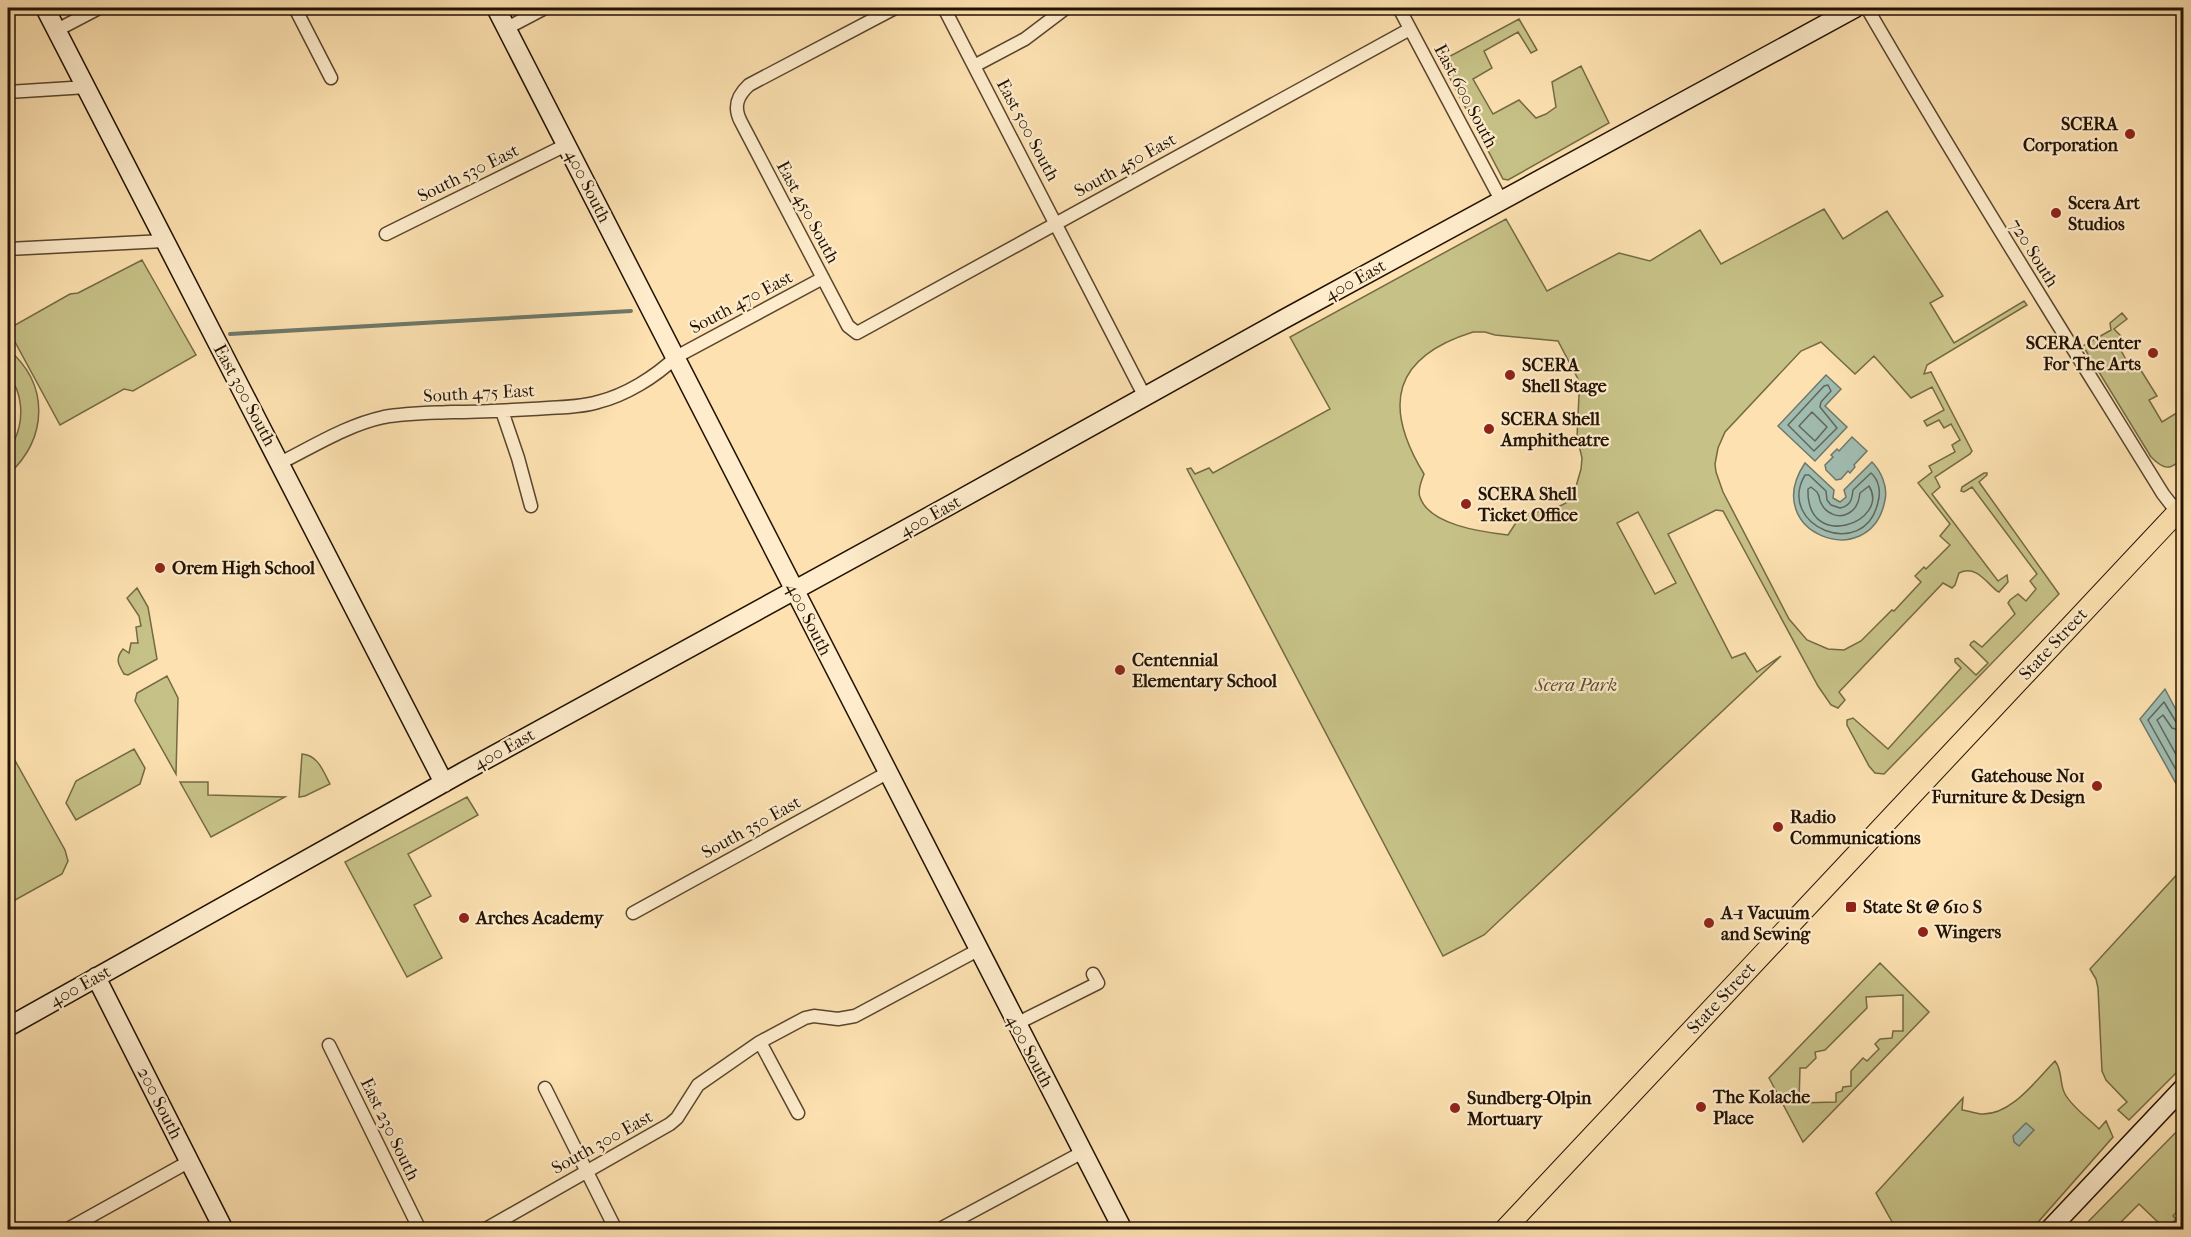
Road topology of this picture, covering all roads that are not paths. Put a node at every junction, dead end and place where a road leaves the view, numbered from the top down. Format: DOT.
graph roads {
  1 [pos="45,8"];
  2 [pos="99,8"];
  3 [pos="295,8"];
  4 [pos="496,8"];
  5 [pos="545,8"];
  6 [pos="895,8"];
  7 [pos="944,8"];
  8 [pos="1066,8"];
  9 [pos="1399,8"];
  10 [pos="1867,8"];
  11 [pos="1847,10"];
  12 [pos="507,28"];
  13 [pos="57,30"];
  14 [pos="1410,30"];
  15 [pos="974,66"];
  16 [pos="331,78"];
  17 [pos="87,87"];
  18 [pos="8,92"];
  19 [pos="566,145"];
  20 [pos="1501,200"];
  21 [pos="1057,223"];
  22 [pos="386,234"];
  23 [pos="164,241"];
  24 [pos="8,249"];
  25 [pos="823,278"];
  26 [pos="857,333"];
  27 [pos="675,357"];
  28 [pos="1145,397"];
  29 [pos="502,411"];
  30 [pos="280,463"];
  31 [pos="531,506"];
  32 [pos="2180,508"];
  33 [pos="794,590"];
  34 [pos="887,773"];
  35 [pos="444,783"];
  36 [pos="633,913"];
  37 [pos="978,950"];
  38 [pos="1093,974"];
  39 [pos="96,977"];
  40 [pos="1016,1024"];
  41 [pos="8,1027"];
  42 [pos="760,1042"];
  43 [pos="329,1045"];
  44 [pos="2184,1087"];
  45 [pos="545,1088"];
  46 [pos="798,1113"];
  47 [pos="1083,1152"];
  48 [pos="190,1161"];
  49 [pos="587,1171"];
  50 [pos="66,1230"];
  51 [pos="224,1230"];
  52 [pos="420,1230"];
  53 [pos="484,1230"];
  54 [pos="616,1230"];
  55 [pos="938,1230"];
  56 [pos="1123,1230"];
  57 [pos="1504,1230"];
  58 [pos="2049,1230"];
  1 -- 13 [label="street, East 300 South"];
  2 -- 13 [label="street"];
  3 -- 16 [label="street"];
  4 -- 12 [label="street, 400 South"];
  5 -- 12 [label="street"];
  6 -- 25 [label="street, East 450 South"];
  7 -- 15 [label="street, East 500 South"];
  8 -- 15 [label="street"];
  9 -- 14 [label="street, East 600 South"];
  10 -- 32 [label="street, 720 South"];
  11 -- 20 [label="street, 400 East"];
  12 -- 19 [label="street, 400 South"];
  13 -- 17 [label="street, East 300 South"];
  14 -- 20 [label="street, East 600 South"];
  14 -- 21 [label="street, South 450 East"];
  15 -- 21 [label="street, East 500 South"];
  17 -- 18 [label="street"];
  17 -- 23 [label="street, East 300 South"];
  19 -- 22 [label="street, South 530 East"];
  19 -- 27 [label="street, 400 South"];
  20 -- 28 [label="street, 400 East"];
  21 -- 26 [label="street, South 450 East"];
  21 -- 28 [label="street, East 500 South"];
  23 -- 24 [label="street"];
  23 -- 30 [label="street, East 300 South"];
  25 -- 26 [label="street, East 450 South"];
  25 -- 27 [label="street, South 470 East"];
  27 -- 29 [label="street, South 475 East"];
  27 -- 33 [label="street, 400 South"];
  28 -- 33 [label="street, 400 East"];
  29 -- 30 [label="street, South 475 East"];
  29 -- 31 [label="street"];
  30 -- 35 [label="street, East 300 South"];
  32 -- 57 [label="main road, State Street"];
  33 -- 34 [label="street, 400 South"];
  33 -- 35 [label="street, 400 East"];
  34 -- 36 [label="street, South 350 East"];
  34 -- 37 [label="street, 400 South"];
  35 -- 39 [label="street, 400 East"];
  37 -- 40 [label="street, 400 South"];
  37 -- 42 [label="street, South 300 East"];
  38 -- 40 [label="street"];
  39 -- 41 [label="street, 400 East"];
  39 -- 48 [label="street, 200 South"];
  40 -- 47 [label="street, 400 South"];
  42 -- 46 [label="street"];
  42 -- 49 [label="street, South 300 East"];
  43 -- 52 [label="street, East 230 South"];
  44 -- 58 [label="street"];
  45 -- 49 [label="street"];
  47 -- 55 [label="street"];
  47 -- 56 [label="street, 400 South"];
  48 -- 50 [label="street"];
  48 -- 51 [label="street, 200 South"];
  49 -- 53 [label="street, South 300 East"];
  49 -- 54 [label="street"];
}
